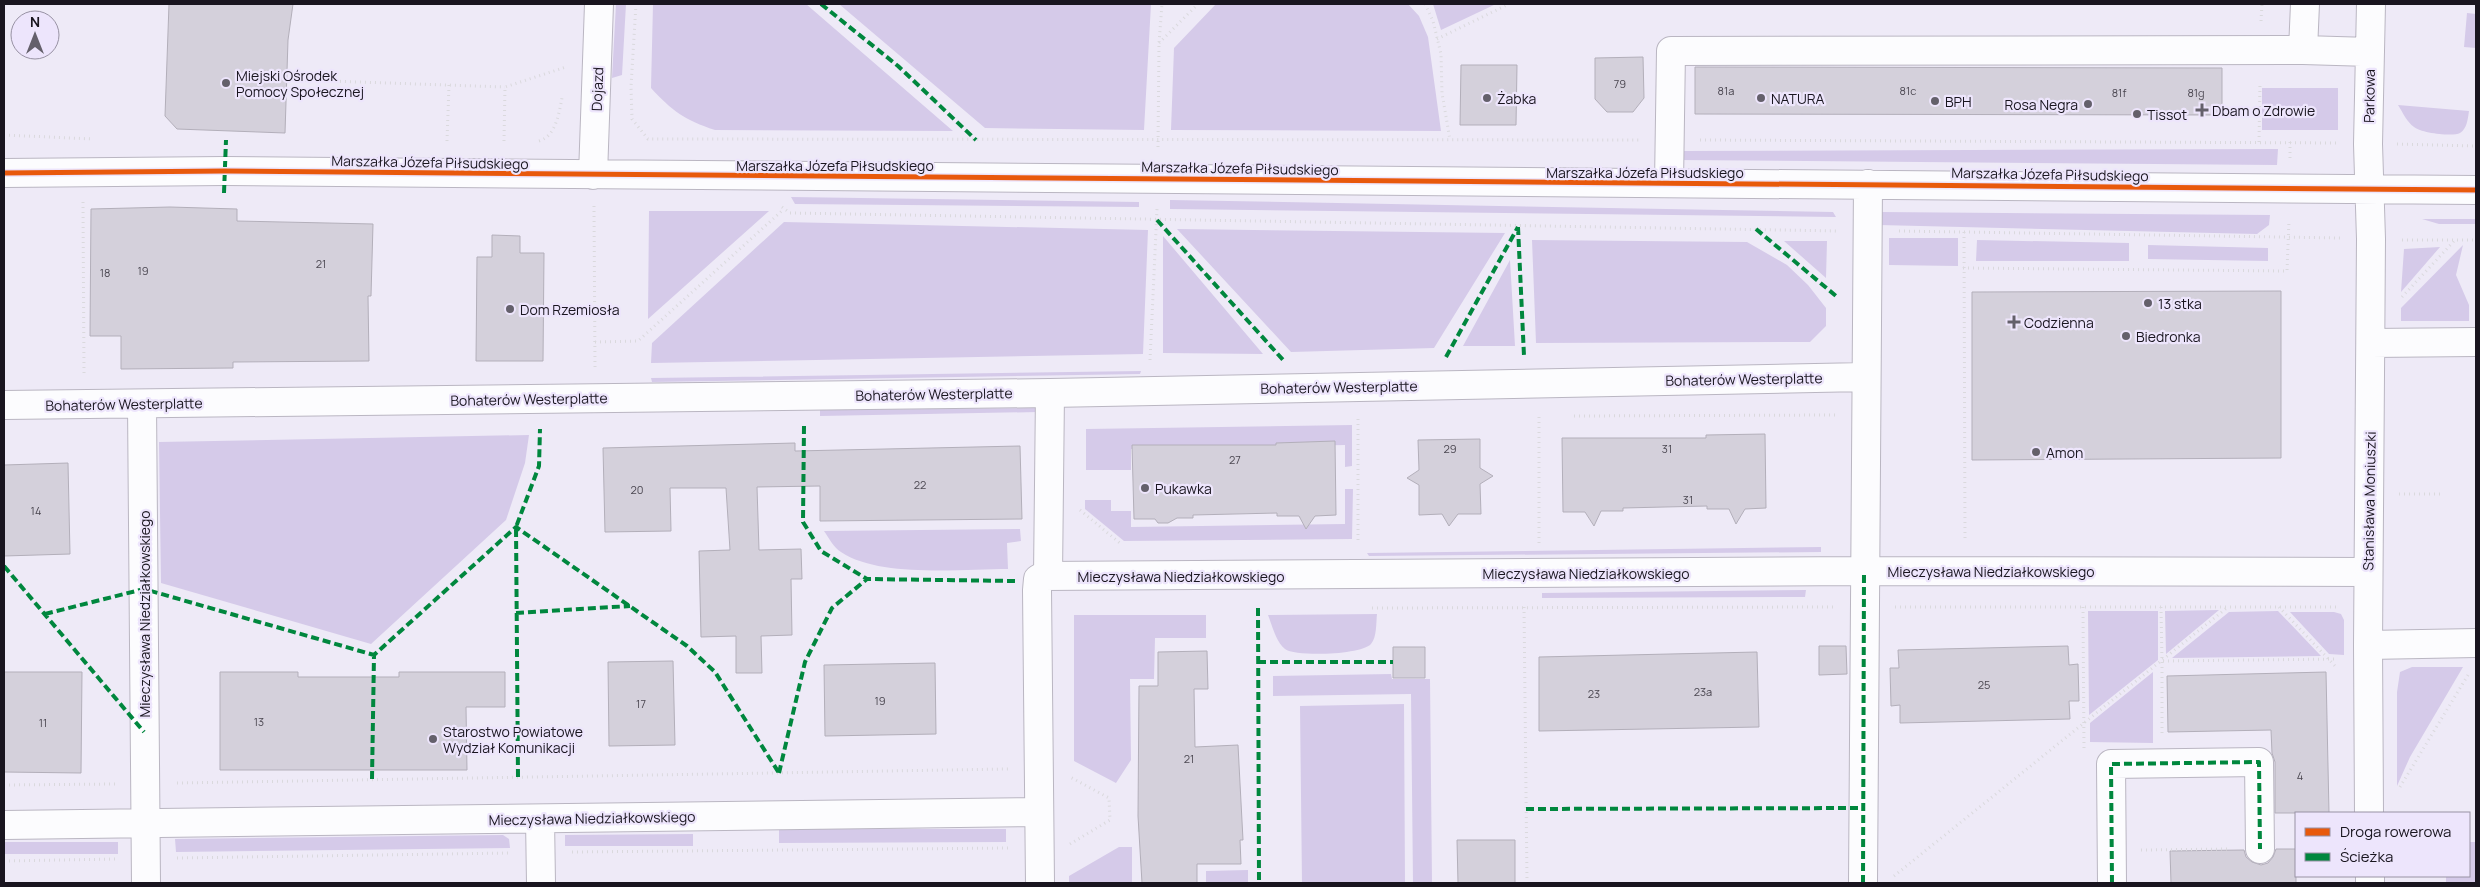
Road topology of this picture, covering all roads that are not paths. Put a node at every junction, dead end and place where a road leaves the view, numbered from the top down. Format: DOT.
graph roads {
  1 [pos="599,4"];
  2 [pos="2305,4"];
  3 [pos="2371,4"];
  4 [pos="2303,50"];
  5 [pos="2370,52"];
  6 [pos="4,173"];
  7 [pos="1669,183"];
  8 [pos="1868,184"];
  9 [pos="594,186"];
  10 [pos="2368,189"];
  11 [pos="2476,190"];
  12 [pos="2476,342"];
  13 [pos="2371,343"];
  14 [pos="1865,377"];
  15 [pos="1050,393"];
  16 [pos="142,404"];
  17 [pos="4,405"];
  18 [pos="1864,571"];
  19 [pos="2368,572"];
  20 [pos="1048,576"];
  21 [pos="2476,643"];
  22 [pos="2368,644"];
  23 [pos="1039,812"];
  24 [pos="2369,812"];
  25 [pos="540,819"];
  26 [pos="4,825"];
  27 [pos="145,825"];
  28 [pos="2260,849"];
  29 [pos="146,883"];
  30 [pos="541,883"];
  31 [pos="1040,883"];
  32 [pos="1862,883"];
  33 [pos="2112,883"];
  1 -- 9 [label="street, Dojazd"];
  2 -- 4 [label="street"];
  3 -- 5 [label="street, Parkowa"];
  4 -- 5 [label="street"];
  4 -- 7 [label="street"];
  5 -- 10 [label="street, Parkowa"];
  6 -- 9 [label="street, Marszałka Józefa Piłsudskiego"];
  7 -- 8 [label="street, Marszałka Józefa Piłsudskiego"];
  7 -- 9 [label="street, Marszałka Józefa Piłsudskiego"];
  8 -- 10 [label="street, Marszałka Józefa Piłsudskiego"];
  8 -- 14 [label="street"];
  10 -- 11 [label="street, Marszałka Józefa Piłsudskiego"];
  10 -- 13 [label="street, Stanisława Moniuszki"];
  12 -- 13 [label="street"];
  13 -- 19 [label="street, Stanisława Moniuszki"];
  14 -- 15 [label="street, Bohaterów Westerplatte"];
  14 -- 18 [label="street"];
  15 -- 16 [label="street, Bohaterów Westerplatte"];
  15 -- 20 [label="street"];
  16 -- 17 [label="street, Bohaterów Westerplatte"];
  16 -- 27 [label="street, Mieczysława Niedziałkowskiego"];
  18 -- 19 [label="street, Mieczysława Niedziałkowskiego"];
  18 -- 20 [label="street, Mieczysława Niedziałkowskiego"];
  18 -- 32 [label="street"];
  19 -- 22 [label="street, Stanisława Moniuszki"];
  20 -- 23 [label="street"];
  21 -- 22 [label="street"];
  22 -- 24 [label="street, Stanisława Moniuszki"];
  23 -- 25 [label="street, Mieczysława Niedziałkowskiego"];
  23 -- 31 [label="street"];
  25 -- 27 [label="street, Mieczysława Niedziałkowskiego"];
  25 -- 30 [label="street"];
  26 -- 27 [label="street, Mieczysława Niedziałkowskiego"];
  27 -- 29 [label="street, Mieczysława Niedziałkowskiego"];
  28 -- 33 [label="street"];
}
